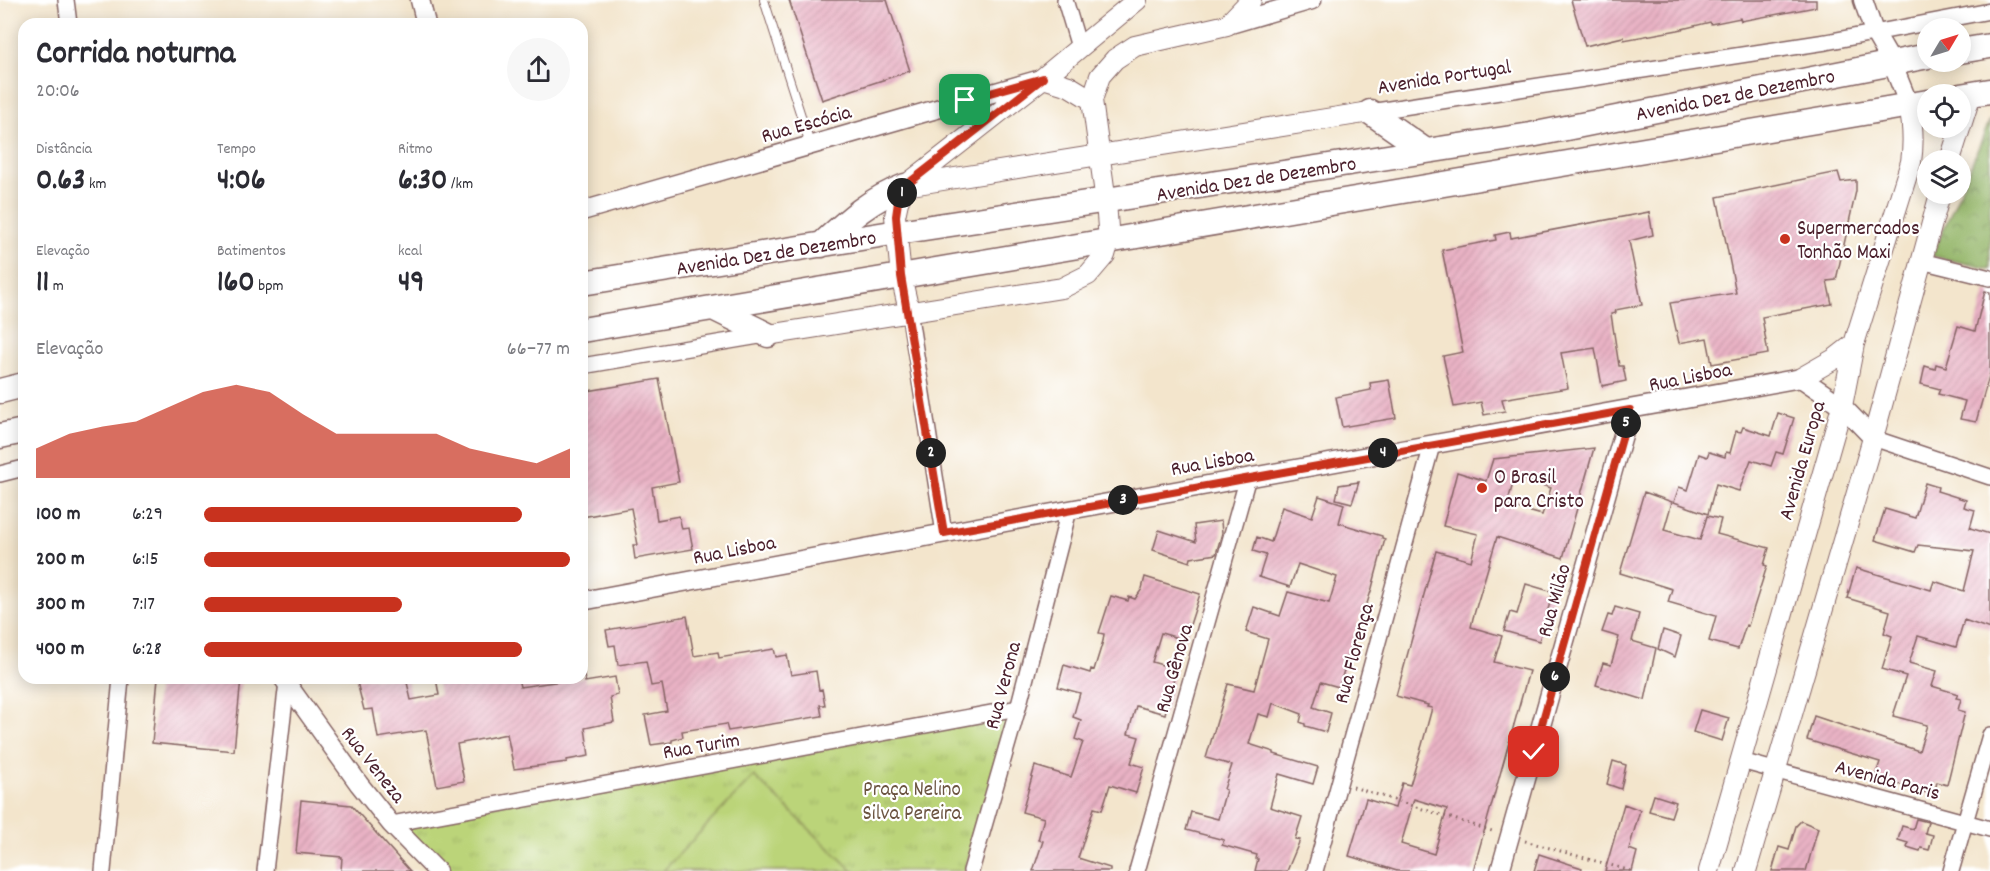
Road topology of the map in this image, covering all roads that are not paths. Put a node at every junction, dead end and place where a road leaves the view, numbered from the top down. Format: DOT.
graph roads {
  1 [pos="66,0"];
  2 [pos="420,0"];
  3 [pos="764,0"];
  4 [pos="1065,0"];
  5 [pos="1137,0"];
  6 [pos="1251,0"];
  7 [pos="1312,0"];
  8 [pos="1863,0"];
  9 [pos="1990,11"];
  10 [pos="68,18"];
  11 [pos="424,18"];
  12 [pos="1227,24"];
  13 [pos="1874,32"];
  14 [pos="1990,46"];
  15 [pos="1079,47"];
  16 [pos="1971,49"];
  17 [pos="1917,58"];
  18 [pos="1892,63"];
  19 [pos="1043,78"];
  20 [pos="1974,94"];
  21 [pos="1092,100"];
  22 [pos="1917,102"];
  23 [pos="1917,104"];
  24 [pos="1917,110"];
  25 [pos="1370,112"];
  26 [pos="810,146"];
  27 [pos="1954,150"];
  28 [pos="1426,151"];
  29 [pos="1100,155"];
  30 [pos="905,186"];
  31 [pos="1106,201"];
  32 [pos="1937,204"];
  33 [pos="588,209"];
  34 [pos="898,232"];
  35 [pos="1109,241"];
  36 [pos="821,245"];
  37 [pos="1921,261"];
  38 [pos="901,276"];
  39 [pos="1990,278"];
  40 [pos="588,283"];
  41 [pos="713,308"];
  42 [pos="909,311"];
  43 [pos="588,329"];
  44 [pos="768,334"];
  45 [pos="1854,345"];
  46 [pos="588,365"];
  47 [pos="1802,378"];
  48 [pos="18,386"];
  49 [pos="0,391"];
  50 [pos="1842,406"];
  51 [pos="1630,410"];
  52 [pos="18,432"];
  53 [pos="0,436"];
  54 [pos="1873,438"];
  55 [pos="1432,445"];
  56 [pos="18,470"];
  57 [pos="0,474"];
  58 [pos="1248,477"];
  59 [pos="1990,477"];
  60 [pos="1069,510"];
  61 [pos="944,533"];
  62 [pos="588,600"];
  63 [pos="120,684"];
  64 [pos="285,684"];
  65 [pos="288,684"];
  66 [pos="1018,708"];
  67 [pos="1990,735"];
  68 [pos="1741,761"];
  69 [pos="1775,771"];
  70 [pos="1965,821"];
  71 [pos="391,824"];
  72 [pos="1990,829"];
  73 [pos="103,871"];
  74 [pos="265,871"];
  75 [pos="437,871"];
  76 [pos="972,871"];
  77 [pos="1137,871"];
  78 [pos="1315,871"];
  79 [pos="1500,871"];
  80 [pos="1708,871"];
  81 [pos="1746,871"];
  82 [pos="1951,871"];
  1 -- 10 [label="street"];
  2 -- 11 [label="street"];
  3 -- 26 [label="lane"];
  4 -- 15 [label="street"];
  5 -- 15 [label="main road"];
  6 -- 12 [label="main road"];
  7 -- 12 [label="street"];
  8 -- 13 [label="street, Avenida Europa"];
  9 -- 13 [label="street, Avenida Portugal"];
  12 -- 21 [label="main road"];
  13 -- 18 [label="street, Avenida Europa"];
  13 -- 25 [label="street, Avenida Portugal"];
  14 -- 16 [label="highway"];
  15 -- 19 [label="main road"];
  17 -- 18 [label="highway, Avenida Dez de Dezembro"];
  18 -- 22 [label="street, Avenida Europa"];
  18 -- 28 [label="highway, Avenida Dez de Dezembro"];
  19 -- 21 [label="main road"];
  19 -- 26 [label="street, Rua Escócia"];
  19 -- 30 [label="main road"];
  20 -- 27 [label="main road"];
  21 -- 29 [label="main road"];
  23 -- 35 [label="highway, Avenida Dez de Dezembro"];
  24 -- 45 [label="main road, Avenida Europa"];
  25 -- 28 [label="highway"];
  25 -- 29 [label="main road, Avenida Portugal"];
  26 -- 33 [label="street, Rua Escócia"];
  28 -- 31 [label="highway, Avenida Dez de Dezembro"];
  29 -- 30 [label="main road, Avenida Portugal"];
  29 -- 31 [label="main road"];
  30 -- 34 [label="main road"];
  30 -- 36 [label="highway"];
  31 -- 34 [label="highway, Avenida Dez de Dezembro"];
  31 -- 35 [label="main road"];
  32 -- 37 [label="main road"];
  34 -- 36 [label="highway, Avenida Dez de Dezembro"];
  34 -- 38 [label="main road"];
  35 -- 38 [label="highway, Avenida Dez de Dezembro"];
  35 -- 42 [label="main road"];
  36 -- 40 [label="highway, Avenida Dez de Dezembro"];
  37 -- 39 [label="street"];
  37 -- 54 [label="main road"];
  38 -- 41 [label="highway, Avenida Dez de Dezembro"];
  38 -- 42 [label="main road"];
  41 -- 43 [label="highway, Avenida Dez de Dezembro"];
  41 -- 44 [label="highway"];
  42 -- 44 [label="main road"];
  42 -- 61 [label="street"];
  44 -- 46 [label="street"];
  45 -- 47 [label="main road"];
  45 -- 50 [label="main road, Avenida Europa"];
  47 -- 50 [label="street"];
  47 -- 51 [label="street, Rua Lisboa"];
  48 -- 49 [label="highway"];
  50 -- 54 [label="street"];
  50 -- 68 [label="main road, Avenida Europa"];
  51 -- 55 [label="street, Rua Lisboa"];
  51 -- 79 [label="street, Rua Milão"];
  52 -- 53 [label="highway"];
  54 -- 59 [label="street"];
  54 -- 69 [label="main road"];
  55 -- 58 [label="street, Rua Lisboa"];
  55 -- 78 [label="street, Rua Florença"];
  56 -- 57 [label="street"];
  58 -- 60 [label="street, Rua Lisboa"];
  58 -- 77 [label="street, Rua Gênova"];
  60 -- 61 [label="street, Rua Lisboa"];
  60 -- 66 [label="street, Rua Verona"];
  61 -- 62 [label="street, Rua Lisboa"];
  63 -- 73 [label="street"];
  64 -- 74 [label="street"];
  65 -- 71 [label="street, Rua Veneza"];
  66 -- 71 [label="street, Rua Turim"];
  66 -- 76 [label="street, Rua Verona"];
  67 -- 70 [label="street"];
  68 -- 69 [label="street, Avenida Paris"];
  68 -- 80 [label="main road, Avenida Europa"];
  69 -- 70 [label="street, Avenida Paris"];
  69 -- 81 [label="main road"];
  70 -- 72 [label="street, Avenida Paris"];
  70 -- 82 [label="street"];
  71 -- 75 [label="street, Rua Veneza"];
}
